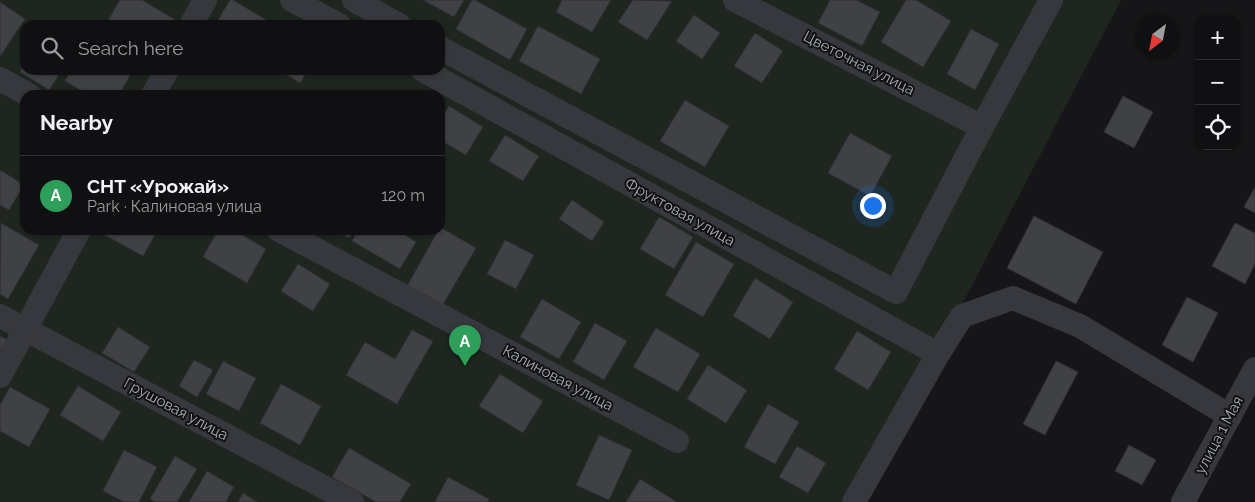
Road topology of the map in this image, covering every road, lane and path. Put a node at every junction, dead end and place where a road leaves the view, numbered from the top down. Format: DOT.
graph roads {
  1 [pos="205,0"];
  2 [pos="292,0"];
  3 [pos="354,0"];
  4 [pos="735,0"];
  5 [pos="1051,0"];
  6 [pos="194,20"];
  7 [pos="329,20"];
  8 [pos="390,20"];
  9 [pos="445,51"];
  10 [pos="163,75"];
  11 [pos="432,75"];
  12 [pos="0,79"];
  13 [pos="20,90"];
  14 [pos="156,90"];
  15 [pos="982,127"];
  16 [pos="76,235"];
  17 [pos="288,235"];
  18 [pos="0,316"];
  19 [pos="25,330"];
  20 [pos="938,354"];
  21 [pos="1255,369"];
  22 [pos="0,376"];
  23 [pos="1230,416"];
  24 [pos="677,441"];
  25 [pos="352,502"];
  26 [pos="854,502"];
  27 [pos="1183,502"];
  1 -- 6 [label="street"];
  2 -- 7 [label="street"];
  3 -- 8 [label="street"];
  4 -- 15 [label="street, Цветочная улица"];
  5 -- 15 [label="street"];
  9 -- 15 [label="street"];
  10 -- 14 [label="street"];
  11 -- 20 [label="street, Фруктовая улица"];
  12 -- 13 [label="street"];
  16 -- 19 [label="street"];
  17 -- 24 [label="street, Калиновая улица"];
  18 -- 19 [label="street, Грушовая улица"];
  19 -- 22 [label="street"];
  19 -- 25 [label="street, Грушовая улица"];
  20 -- 23 [label="street"];
  20 -- 26 [label="street"];
  21 -- 23 [label="street, улица 1 Мая"];
  23 -- 27 [label="street, улица 1 Мая"];
}
